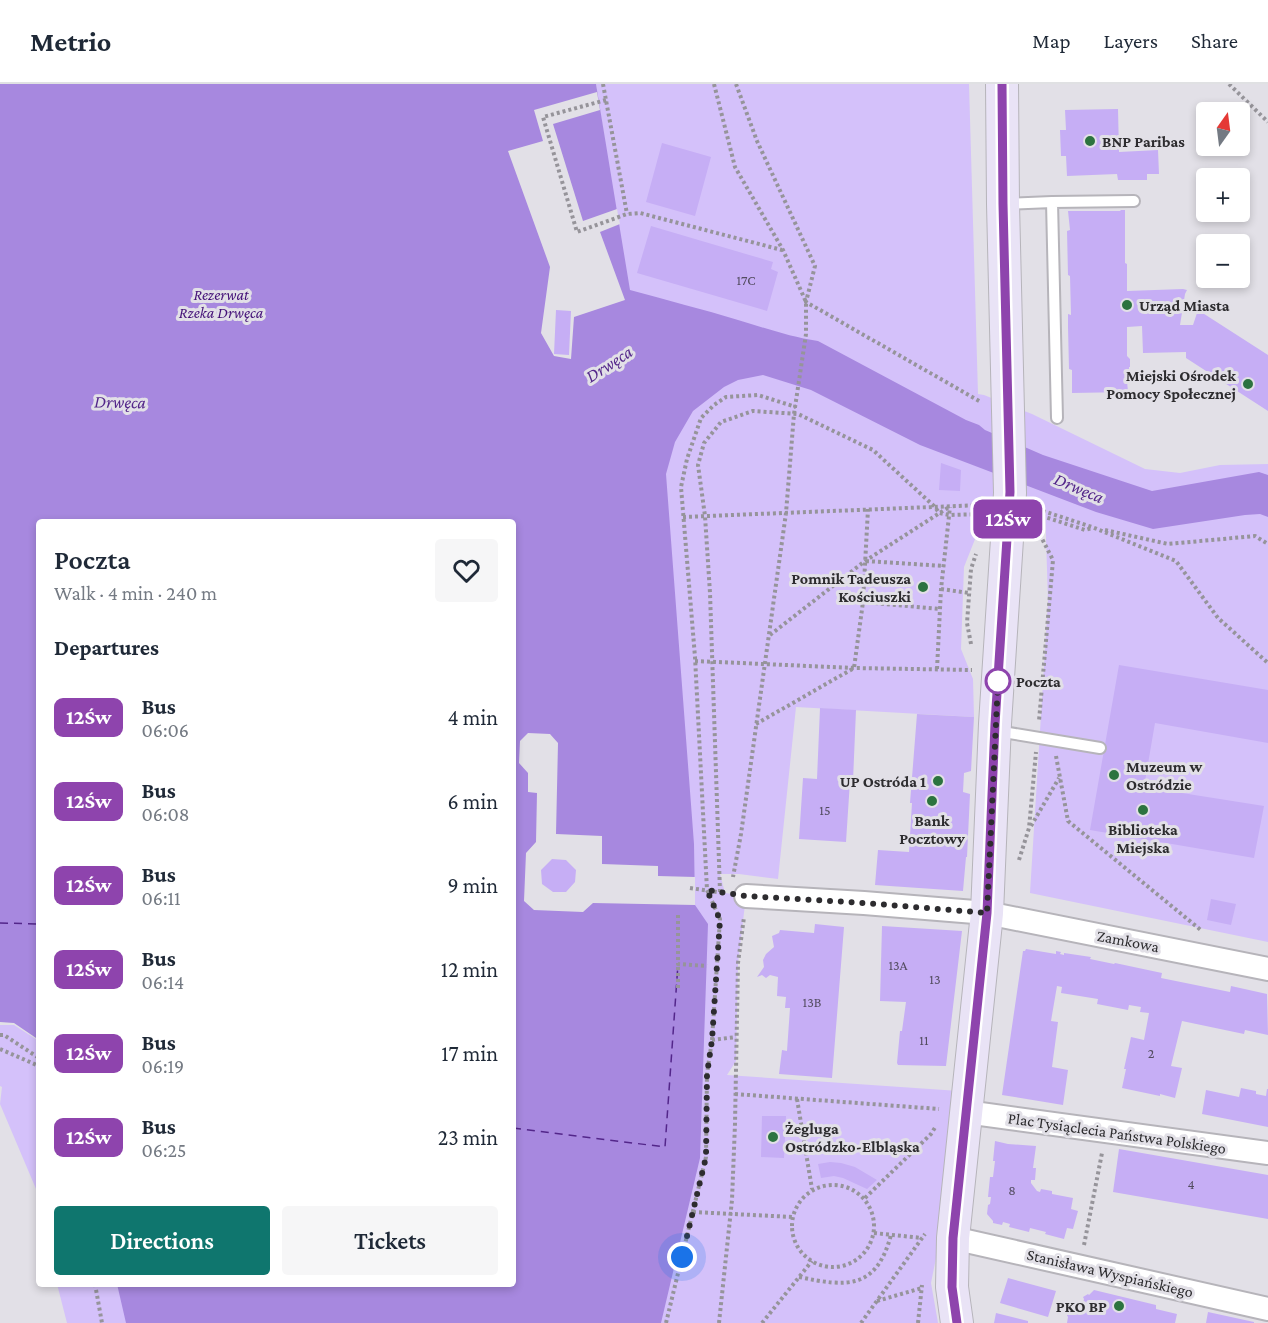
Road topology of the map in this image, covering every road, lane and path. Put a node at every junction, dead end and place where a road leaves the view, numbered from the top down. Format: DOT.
graph roads {
  1 [pos="603,84"];
  2 [pos="714,84"];
  3 [pos="736,84"];
  4 [pos="1002,84"];
  5 [pos="1229,84"];
  6 [pos="606,100"];
  7 [pos="1268,122"];
  8 [pos="1134,201"];
  9 [pos="1052,202"];
  10 [pos="1003,204"];
  11 [pos="627,214"];
  12 [pos="783,250"];
  13 [pos="806,302"];
  14 [pos="796,407"];
  15 [pos="997,409"];
  16 [pos="794,414"];
  17 [pos="1057,418"];
  18 [pos="950,506"];
  19 [pos="1017,506"];
  20 [pos="934,507"];
  21 [pos="868,509"];
  22 [pos="786,513"];
  23 [pos="939,513"];
  24 [pos="949,515"];
  25 [pos="705,516"];
  26 [pos="683,517"];
  27 [pos="1092,527"];
  28 [pos="1268,544"];
  29 [pos="1046,547"];
  30 [pos="865,561"];
  31 [pos="944,566"];
  32 [pos="941,590"];
  33 [pos="969,593"];
  34 [pos="863,602"];
  35 [pos="940,609"];
  36 [pos="769,636"];
  37 [pos="695,661"];
  38 [pos="712,661"];
  39 [pos="1268,663"];
  40 [pos="764,664"];
  41 [pos="854,668"];
  42 [pos="937,669"];
  43 [pos="972,670"];
  44 [pos="756,724"];
  45 [pos="995,731"];
  46 [pos="1037,738"];
  47 [pos="1053,740"];
  48 [pos="1100,748"];
  49 [pos="1059,777"];
  50 [pos="1029,828"];
  51 [pos="1017,864"];
  52 [pos="690,888"];
  53 [pos="707,890"];
  54 [pos="720,892"];
  55 [pos="745,905"];
  56 [pos="987,913"];
  57 [pos="678,915"];
  58 [pos="1209,937"];
  59 [pos="678,964"];
  60 [pos="707,966"];
  61 [pos="1268,969"];
  62 [pos="678,988"];
  63 [pos="0,1035"];
  64 [pos="736,1037"];
  65 [pos="712,1040"];
  66 [pos="0,1049"];
  67 [pos="36,1056"];
  68 [pos="36,1065"];
  69 [pos="735,1094"];
  70 [pos="797,1099"];
  71 [pos="951,1113"];
  72 [pos="1103,1146"];
  73 [pos="1268,1153"];
  74 [pos="813,1189"];
  75 [pos="865,1198"];
  76 [pos="693,1212"];
  77 [pos="730,1214"];
  78 [pos="793,1216"];
  79 [pos="874,1233"];
  80 [pos="941,1233"];
  81 [pos="891,1235"];
  82 [pos="922,1238"];
  83 [pos="1082,1255"];
  84 [pos="812,1261"];
  85 [pos="799,1277"];
  86 [pos="96,1287"];
  87 [pos="922,1288"];
  88 [pos="876,1302"];
  89 [pos="1268,1309"];
  90 [pos="102,1323"];
  91 [pos="666,1323"];
  92 [pos="719,1323"];
  93 [pos="762,1323"];
  94 [pos="861,1323"];
  95 [pos="957,1323"];
  1 -- 6 [label="path"];
  2 -- 12 [label="path"];
  3 -- 13 [label="path"];
  4 -- 10 [label="main road"];
  5 -- 7 [label="path"];
  6 -- 11 [label="path"];
  6 -- 11 [label="path"];
  8 -- 9 [label="lane"];
  9 -- 10 [label="lane"];
  9 -- 17 [label="lane"];
  10 -- 15 [label="main road"];
  11 -- 12 [label="path"];
  12 -- 13 [label="path"];
  13 -- 14 [label="path"];
  13 -- 15 [label="path"];
  14 -- 16 [label="path"];
  14 -- 26 [label="path"];
  15 -- 19 [label="main road"];
  16 -- 20 [label="path"];
  16 -- 22 [label="path"];
  16 -- 25 [label="path"];
  18 -- 19 [label="path"];
  18 -- 20 [label="path"];
  18 -- 23 [label="path"];
  18 -- 24 [label="path"];
  19 -- 24 [label="path, bridge"];
  19 -- 27 [label="path"];
  19 -- 45 [label="main road"];
  20 -- 21 [label="path"];
  20 -- 23 [label="path"];
  21 -- 22 [label="path"];
  21 -- 30 [label="path"];
  22 -- 25 [label="path"];
  22 -- 36 [label="path"];
  23 -- 24 [label="path"];
  23 -- 30 [label="path"];
  24 -- 31 [label="path"];
  25 -- 26 [label="path"];
  25 -- 38 [label="path"];
  26 -- 37 [label="path"];
  27 -- 28 [label="path"];
  27 -- 39 [label="path"];
  29 -- 46 [label="path"];
  30 -- 31 [label="path"];
  30 -- 34 [label="path"];
  30 -- 36 [label="path"];
  31 -- 32 [label="path"];
  32 -- 33 [label="path"];
  32 -- 35 [label="path"];
  34 -- 35 [label="path"];
  34 -- 41 [label="path"];
  35 -- 42 [label="path"];
  36 -- 40 [label="path"];
  37 -- 38 [label="path"];
  37 -- 53 [label="path"];
  38 -- 40 [label="path"];
  38 -- 54 [label="path"];
  40 -- 41 [label="path"];
  40 -- 44 [label="path"];
  41 -- 42 [label="path"];
  41 -- 44 [label="path"];
  42 -- 43 [label="path"];
  44 -- 55 [label="path"];
  45 -- 46 [label="lane"];
  45 -- 56 [label="main road"];
  46 -- 47 [label="lane"];
  46 -- 50 [label="path"];
  47 -- 48 [label="lane"];
  47 -- 49 [label="path"];
  49 -- 50 [label="path"];
  49 -- 58 [label="path"];
  50 -- 51 [label="path"];
  52 -- 53 [label="path"];
  53 -- 54 [label="path"];
  53 -- 65 [label="path"];
  54 -- 55 [label="path"];
  55 -- 56 [label="street, Zamkowa"];
  55 -- 64 [label="path"];
  56 -- 61 [label="street, Zamkowa"];
  56 -- 71 [label="main road"];
  57 -- 59 [label="path"];
  59 -- 60 [label="path"];
  59 -- 62 [label="path"];
  63 -- 67 [label="path"];
  64 -- 65 [label="path"];
  64 -- 69 [label="path"];
  65 -- 76 [label="path"];
  66 -- 68 [label="path"];
  69 -- 70 [label="path"];
  69 -- 77 [label="path"];
  70 -- 71 [label="path"];
  70 -- 74 [label="path"];
  71 -- 73 [label="street, Plac Tysiąclecia Państwa Polskiego"];
  71 -- 75 [label="path"];
  71 -- 80 [label="main road"];
  72 -- 83 [label="path"];
  74 -- 75 [label="path"];
  74 -- 78 [label="path"];
  75 -- 79 [label="path"];
  76 -- 77 [label="path"];
  76 -- 91 [label="path"];
  77 -- 78 [label="path"];
  77 -- 92 [label="path"];
  78 -- 84 [label="path"];
  79 -- 81 [label="path"];
  79 -- 84 [label="path"];
  80 -- 82 [label="path"];
  80 -- 89 [label="street, Stanisława Wyspiańskiego"];
  80 -- 95 [label="main road"];
  81 -- 82 [label="path"];
  81 -- 85 [label="path"];
  82 -- 88 [label="path"];
  84 -- 85 [label="path"];
  85 -- 93 [label="path"];
  86 -- 90 [label="path"];
  87 -- 88 [label="path"];
  88 -- 94 [label="path"];
}
